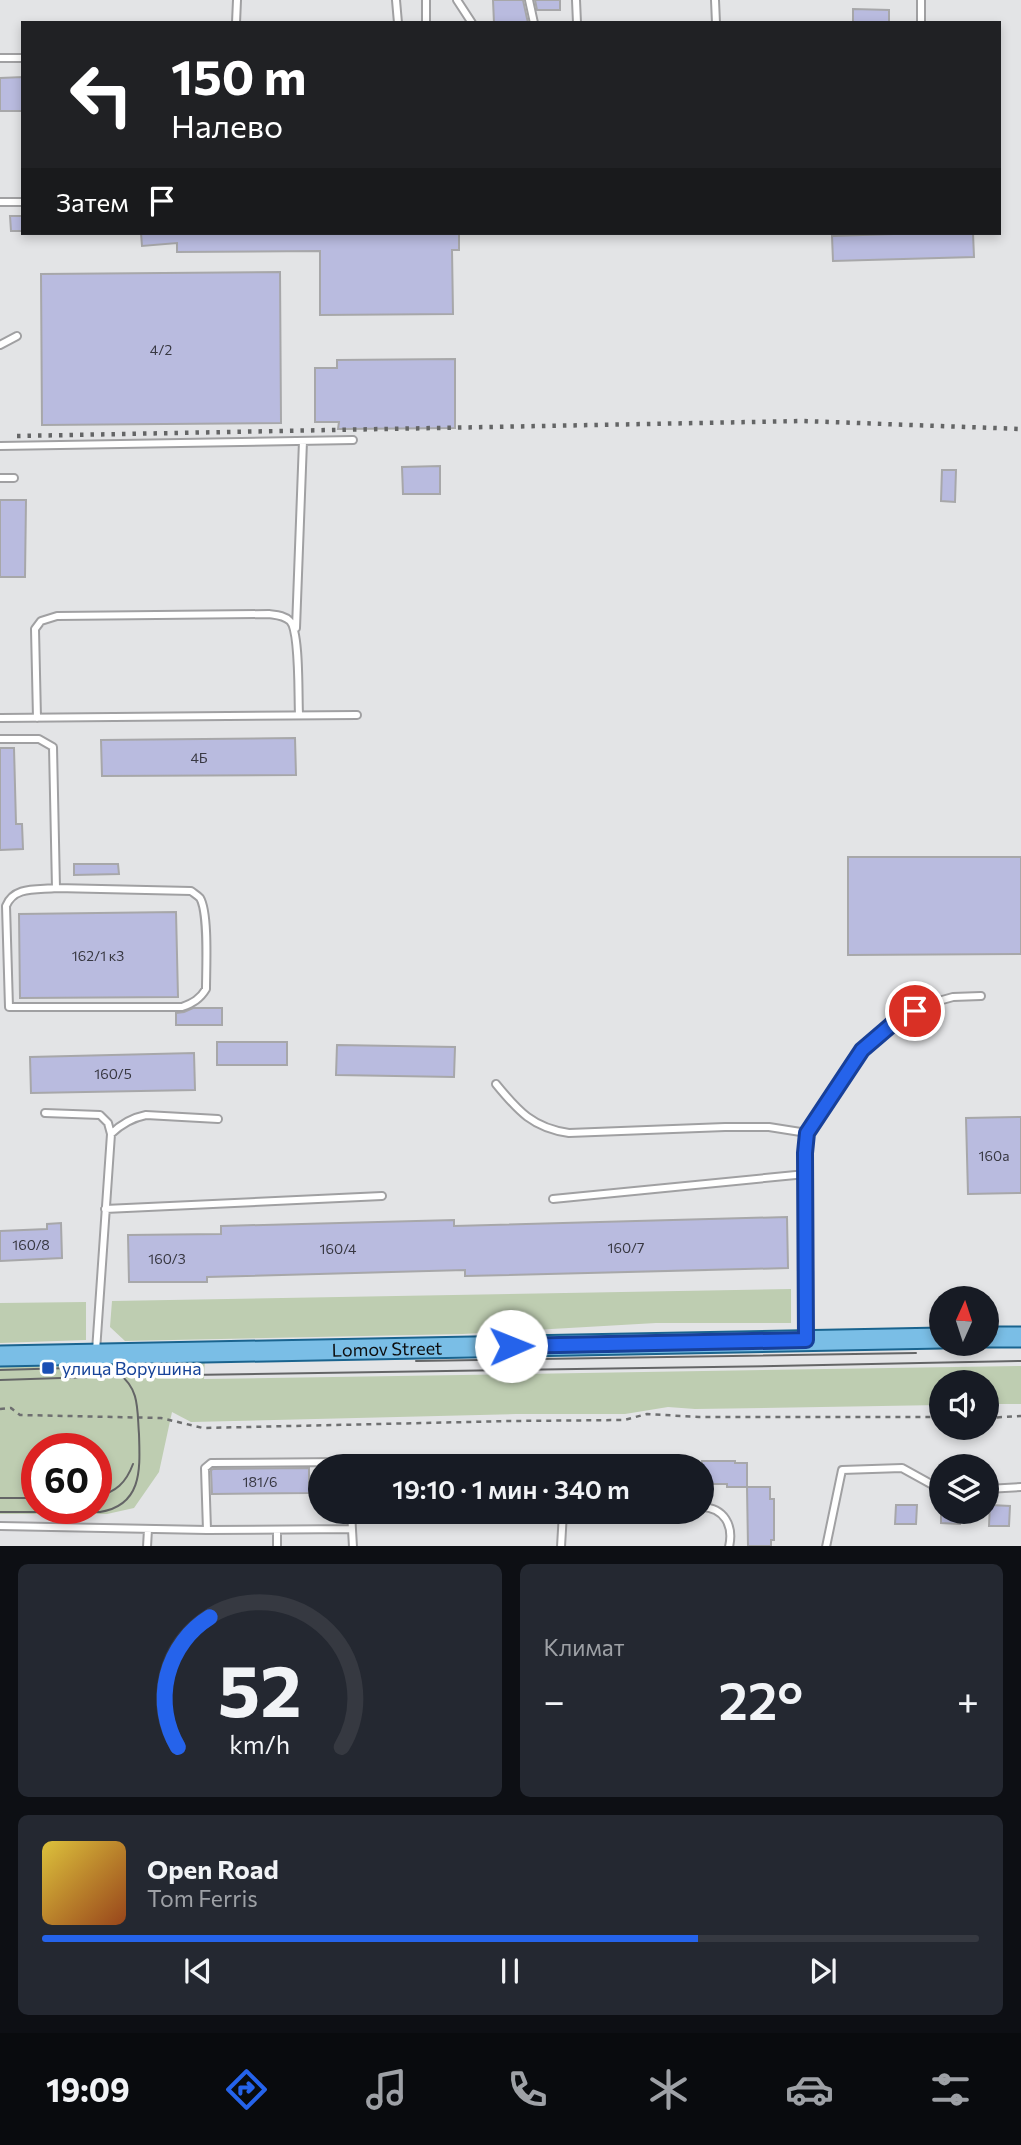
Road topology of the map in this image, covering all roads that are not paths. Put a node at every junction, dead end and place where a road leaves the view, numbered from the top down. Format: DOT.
graph roads {
  1 [pos="237,0"];
  2 [pos="396,0"];
  3 [pos="426,0"];
  4 [pos="457,0"];
  5 [pos="529,0"];
  6 [pos="576,0"];
  7 [pos="715,0"];
  8 [pos="921,0"];
  9 [pos="236,21"];
  10 [pos="398,21"];
  11 [pos="426,21"];
  12 [pos="471,21"];
  13 [pos="534,21"];
  14 [pos="577,21"];
  15 [pos="716,21"];
  16 [pos="921,21"];
  17 [pos="0,58"];
  18 [pos="21,58"];
  19 [pos="0,202"];
  20 [pos="21,202"];
  21 [pos="17,336"];
  22 [pos="0,345"];
  23 [pos="353,440"];
  24 [pos="303,441"];
  25 [pos="0,446"];
  26 [pos="0,478"];
  27 [pos="14,478"];
  28 [pos="296,635"];
  29 [pos="299,714"];
  30 [pos="357,715"];
  31 [pos="0,718"];
  32 [pos="37,718"];
  33 [pos="0,739"];
  34 [pos="56,888"];
  35 [pos="981,996"];
  36 [pos="0,1007"];
  37 [pos="9,1007"];
  38 [pos="496,1084"];
  39 [pos="45,1113"];
  40 [pos="218,1119"];
  41 [pos="807,1133"];
  42 [pos="111,1134"];
  43 [pos="806,1174"];
  44 [pos="382,1196"];
  45 [pos="553,1199"];
  46 [pos="105,1209"];
  47 [pos="1021,1336"];
  48 [pos="999,1337"];
  49 [pos="929,1338"];
  50 [pos="806,1340"];
  51 [pos="96,1352"];
  52 [pos="0,1356"];
  53 [pos="308,1462"];
  54 [pos="929,1483"];
  55 [pos="1021,1487"];
  56 [pos="999,1488"];
  57 [pos="714,1509"];
  58 [pos="352,1524"];
  59 [pos="563,1524"];
  60 [pos="0,1526"];
  61 [pos="148,1529"];
  62 [pos="352,1529"];
  63 [pos="206,1530"];
  64 [pos="277,1530"];
  65 [pos="147,1546"];
  66 [pos="277,1546"];
  67 [pos="353,1546"];
  68 [pos="561,1546"];
  69 [pos="729,1546"];
  70 [pos="826,1546"];
  1 -- 9 [label="lane"];
  2 -- 10 [label="lane"];
  3 -- 11 [label="lane"];
  4 -- 12 [label="lane"];
  5 -- 13 [label="lane"];
  6 -- 14 [label="lane"];
  7 -- 15 [label="lane"];
  8 -- 16 [label="lane"];
  17 -- 18 [label="lane"];
  19 -- 20 [label="lane"];
  21 -- 22 [label="lane"];
  23 -- 24 [label="lane"];
  24 -- 25 [label="lane"];
  24 -- 28 [label="lane"];
  26 -- 27 [label="lane"];
  28 -- 29 [label="lane"];
  28 -- 32 [label="lane"];
  29 -- 30 [label="lane"];
  29 -- 32 [label="lane"];
  31 -- 32 [label="lane"];
  33 -- 34 [label="lane"];
  34 -- 37 [label="lane"];
  34 -- 37 [label="lane"];
  35 -- 41 [label="lane"];
  36 -- 37 [label="lane"];
  38 -- 41 [label="lane"];
  39 -- 42 [label="lane"];
  40 -- 42 [label="lane"];
  41 -- 43 [label="lane"];
  42 -- 46 [label="lane"];
  43 -- 45 [label="lane"];
  43 -- 50 [label="lane"];
  44 -- 46 [label="lane"];
  46 -- 51 [label="lane"];
  47 -- 48 [label="main road"];
  49 -- 50 [label="main road, Lomov Street"];
  50 -- 51 [label="main road, Lomov Street"];
  51 -- 52 [label="main road, Lomov Street"];
  53 -- 63 [label="lane"];
  54 -- 70 [label="lane"];
  55 -- 56 [label="lane"];
  57 -- 69 [label="lane"];
  58 -- 62 [label="lane"];
  59 -- 68 [label="lane"];
  60 -- 61 [label="lane"];
  61 -- 63 [label="lane"];
  61 -- 65 [label="lane"];
  62 -- 64 [label="lane"];
  62 -- 67 [label="lane"];
  63 -- 64 [label="lane"];
  64 -- 66 [label="lane"];
}
